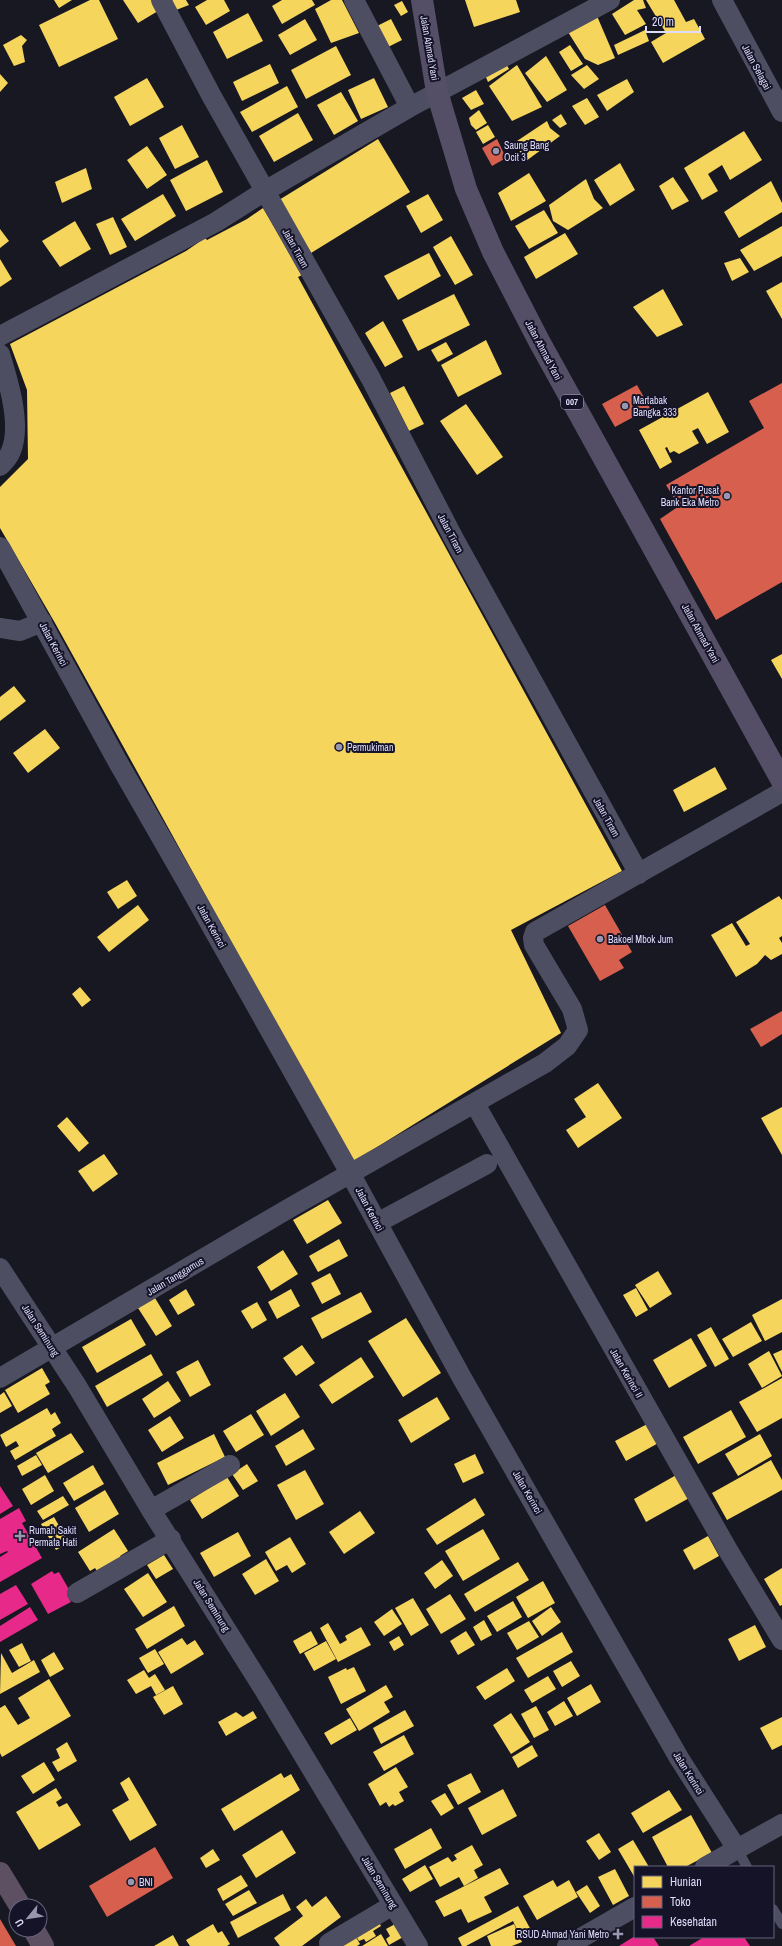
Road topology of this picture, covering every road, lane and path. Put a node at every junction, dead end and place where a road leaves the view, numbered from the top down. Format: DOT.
graph roads {
  1 [pos="161,0"];
  2 [pos="354,0"];
  3 [pos="422,0"];
  4 [pos="610,0"];
  5 [pos="722,0"];
  6 [pos="437,92"];
  7 [pos="410,107"];
  8 [pos="782,112"];
  9 [pos="265,191"];
  10 [pos="0,336"];
  11 [pos="0,354"];
  12 [pos="0,466"];
  13 [pos="0,547"];
  14 [pos="42,622"];
  15 [pos="0,628"];
  16 [pos="782,781"];
  17 [pos="782,792"];
  18 [pos="639,874"];
  19 [pos="475,1104"];
  20 [pos="487,1164"];
  21 [pos="350,1173"];
  22 [pos="377,1223"];
  23 [pos="0,1268"];
  24 [pos="53,1348"];
  25 [pos="0,1378"];
  26 [pos="230,1465"];
  27 [pos="151,1510"];
  28 [pos="171,1539"];
  29 [pos="77,1593"];
  30 [pos="782,1640"];
  31 [pos="782,1824"];
  32 [pos="737,1849"];
  33 [pos="707,1866"];
  34 [pos="747,1866"];
  35 [pos="0,1873"];
  36 [pos="15,1898"];
  37 [pos="393,1905"];
  38 [pos="634,1908"];
  39 [pos="774,1912"];
  40 [pos="782,1924"];
  41 [pos="329,1943"];
  42 [pos="418,1946"];
  43 [pos="567,1946"];
  1 -- 9 [label="street, Jalan Tiram"];
  2 -- 7 [label="street"];
  3 -- 6 [label="main road, Jalan Ahmad Yani / 007"];
  4 -- 6 [label="street"];
  5 -- 8 [label="street, Jalan Selagai"];
  6 -- 7 [label="street"];
  6 -- 16 [label="main road, Jalan Ahmad Yani / 007"];
  7 -- 9 [label="street"];
  9 -- 10 [label="street"];
  9 -- 18 [label="street, Jalan Tiram"];
  11 -- 12 [label="street"];
  13 -- 14 [label="street, Jalan Kerinci"];
  14 -- 15 [label="street"];
  14 -- 21 [label="street, Jalan Kerinci"];
  17 -- 18 [label="street"];
  18 -- 19 [label="street, Jalan Tanggamus"];
  19 -- 21 [label="street, Jalan Tanggamus"];
  19 -- 30 [label="street, Jalan Kerinci II"];
  20 -- 22 [label="street"];
  21 -- 22 [label="street, Jalan Kerinci"];
  21 -- 24 [label="street, Jalan Tanggamus"];
  22 -- 32 [label="street, Jalan Kerinci"];
  23 -- 24 [label="street, Jalan Seminung"];
  24 -- 25 [label="street, Jalan Tanggamus"];
  24 -- 27 [label="street, Jalan Seminung"];
  26 -- 27 [label="street"];
  27 -- 28 [label="street, Jalan Seminung"];
  28 -- 29 [label="street"];
  28 -- 37 [label="street, Jalan Seminung"];
  31 -- 32 [label="street"];
  32 -- 33 [label="street"];
  32 -- 34 [label="lane, Jalan Kerinci"];
  35 -- 36 [label="highway"];
  37 -- 41 [label="street"];
  37 -- 42 [label="street, Jalan Seminung"];
  38 -- 43 [label="street"];
  39 -- 40 [label="lane"];
}
